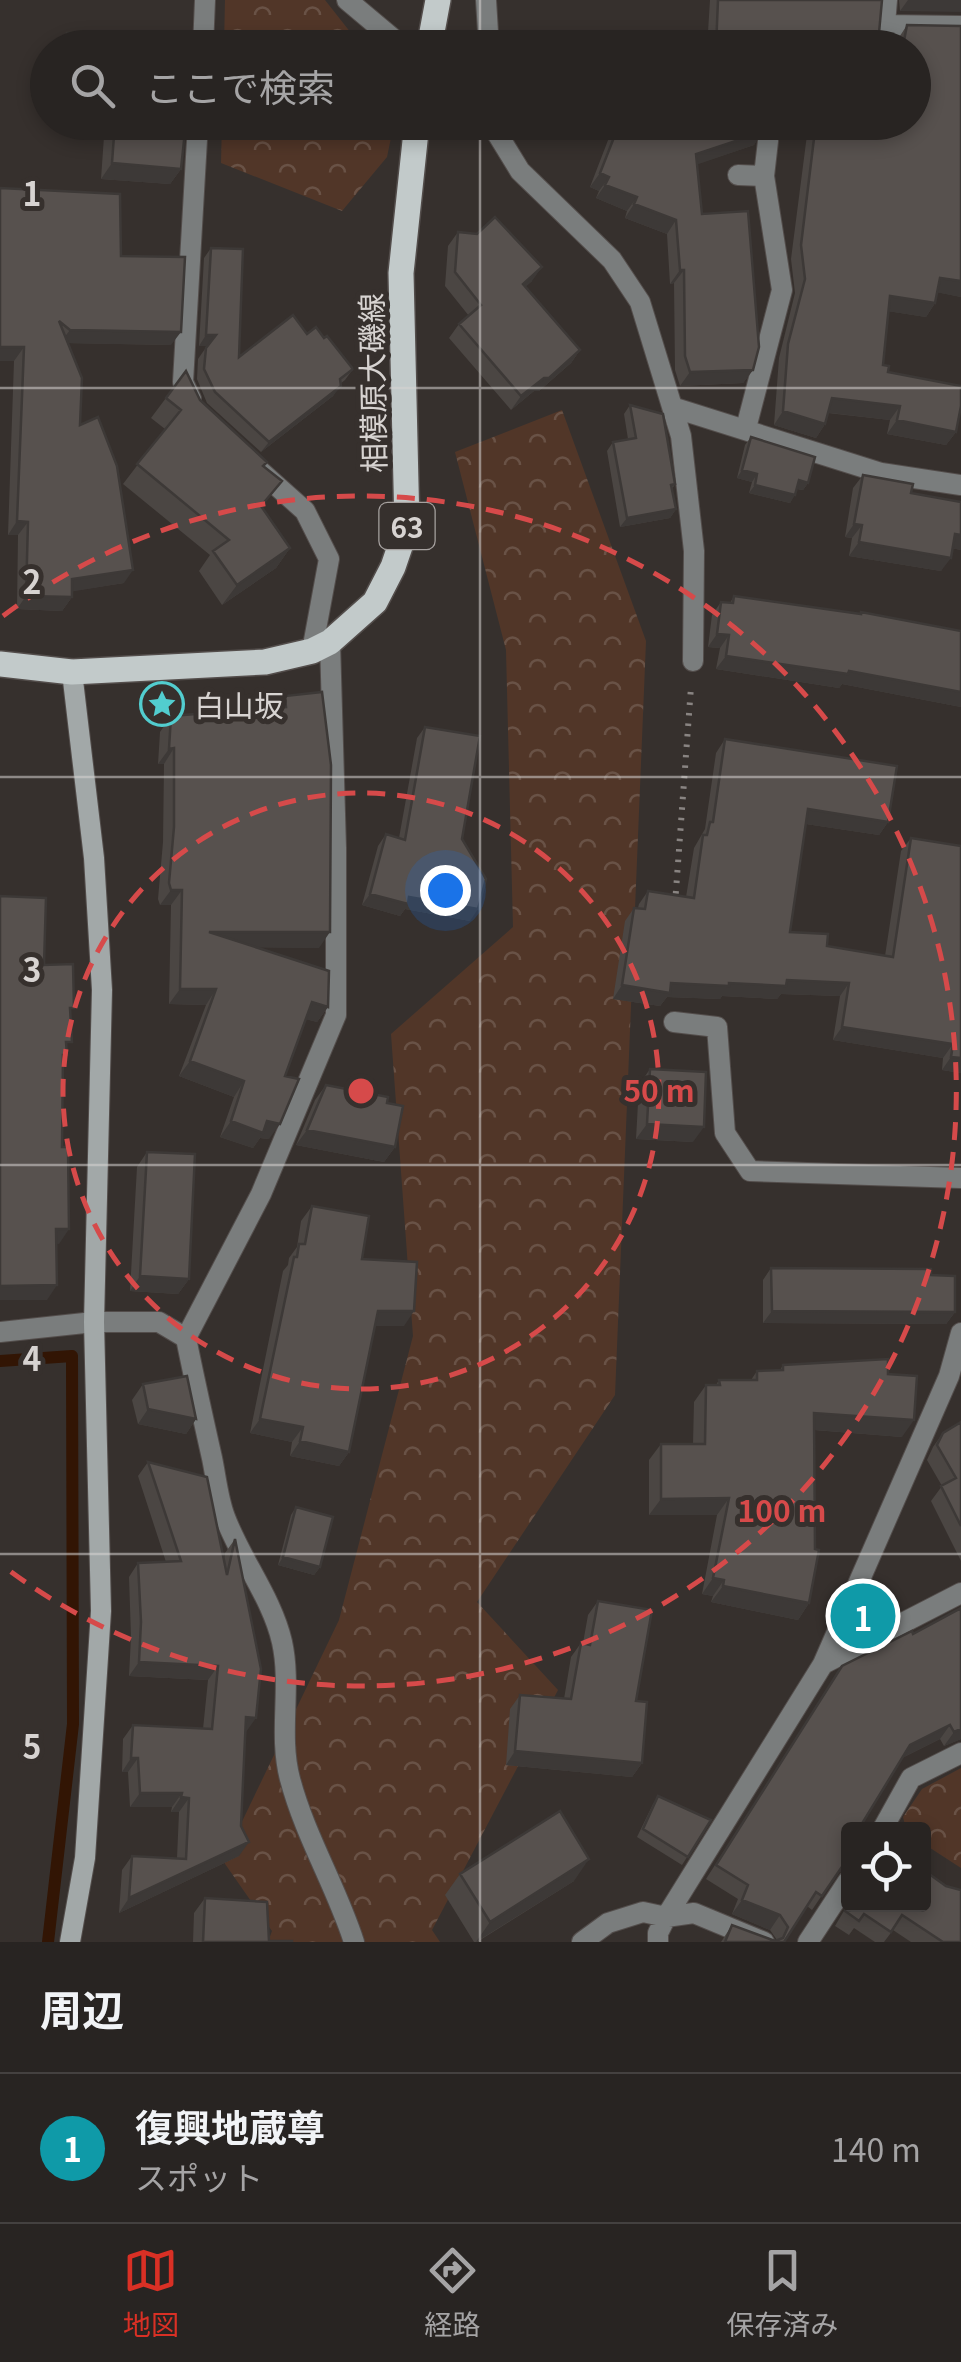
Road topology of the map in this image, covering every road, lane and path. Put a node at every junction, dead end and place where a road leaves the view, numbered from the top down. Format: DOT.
graph roads {
  1 [pos="205,0"];
  2 [pos="347,0"];
  3 [pos="438,0"];
  4 [pos="486,0"];
  5 [pos="887,0"];
  6 [pos="885,25"];
  7 [pos="961,26"];
  8 [pos="203,30"];
  9 [pos="383,30"];
  10 [pos="433,30"];
  11 [pos="488,30"];
  12 [pos="885,30"];
  13 [pos="197,140"];
  14 [pos="415,140"];
  15 [pos="501,140"];
  16 [pos="768,141"];
  17 [pos="738,175"];
  18 [pos="764,176"];
  19 [pos="672,407"];
  20 [pos="196,411"];
  21 [pos="746,428"];
  22 [pos="250,461"];
  23 [pos="961,485"];
  24 [pos="321,646"];
  25 [pos="693,660"];
  26 [pos="0,664"];
  27 [pos="72,672"];
  28 [pos="674,914"];
  29 [pos="674,1022"];
  30 [pos="961,1178"];
  31 [pos="94,1322"];
  32 [pos="0,1332"];
  33 [pos="961,1333"];
  34 [pos="186,1338"];
  35 [pos="961,1593"];
  36 [pos="823,1664"];
  37 [pos="961,1753"];
  38 [pos="886,1822"];
  39 [pos="841,1892"];
  40 [pos="666,1916"];
  41 [pos="70,1942"];
  42 [pos="354,1942"];
  43 [pos="582,1942"];
  44 [pos="658,1942"];
  45 [pos="764,1942"];
  46 [pos="808,1942"];
  1 -- 8 [label="street"];
  2 -- 9 [label="street"];
  3 -- 10 [label="main road"];
  4 -- 11 [label="street"];
  5 -- 6 [label="street"];
  6 -- 7 [label="street"];
  6 -- 12 [label="street"];
  13 -- 20 [label="street"];
  14 -- 24 [label="main road, 相模原大磯線 / 63"];
  15 -- 19 [label="street"];
  16 -- 18 [label="street"];
  17 -- 18 [label="street"];
  18 -- 21 [label="street"];
  19 -- 21 [label="street"];
  19 -- 25 [label="street"];
  21 -- 23 [label="street"];
  22 -- 24 [label="street"];
  24 -- 27 [label="main road, 相模原大磯線 / 63"];
  24 -- 34 [label="street"];
  25 -- 28 [label="path"];
  26 -- 27 [label="main road, 相模原大磯線 / 63"];
  27 -- 31 [label="street"];
  29 -- 30 [label="street"];
  31 -- 32 [label="street"];
  31 -- 34 [label="street"];
  31 -- 41 [label="street"];
  33 -- 36 [label="street"];
  34 -- 42 [label="street"];
  35 -- 36 [label="street"];
  36 -- 40 [label="street"];
  37 -- 38 [label="street"];
  39 -- 46 [label="street"];
  40 -- 43 [label="street"];
  40 -- 44 [label="street"];
  40 -- 45 [label="street"];
}
